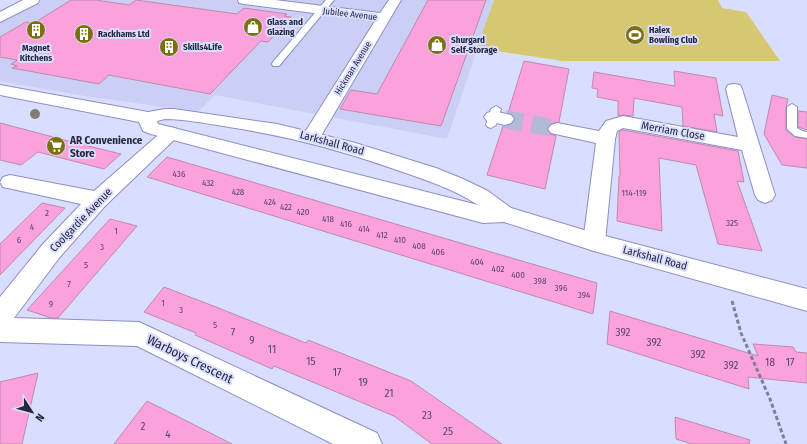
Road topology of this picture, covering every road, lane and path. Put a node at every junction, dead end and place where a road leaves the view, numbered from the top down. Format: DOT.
graph roads {
  1 [pos="33,0"];
  2 [pos="244,0"];
  3 [pos="395,0"];
  4 [pos="326,5"];
  5 [pos="0,18"];
  6 [pos="384,18"];
  7 [pos="276,64"];
  8 [pos="734,89"];
  9 [pos="0,90"];
  10 [pos="792,107"];
  11 [pos="187,116"];
  12 [pos="148,118"];
  13 [pos="557,130"];
  14 [pos="171,133"];
  15 [pos="807,135"];
  16 [pos="311,137"];
  17 [pos="606,139"];
  18 [pos="750,145"];
  19 [pos="320,172"];
  20 [pos="10,182"];
  21 [pos="764,195"];
  22 [pos="98,200"];
  23 [pos="504,214"];
  24 [pos="594,242"];
  25 [pos="732,299"];
  26 [pos="807,300"];
  27 [pos="0,316"];
  28 [pos="0,330"];
  29 [pos="366,444"];
  30 [pos="786,444"];
  1 -- 5 [label="street"];
  2 -- 4 [label="street, Jubilee Avenue"];
  3 -- 6 [label="street, Hickman Avenue"];
  4 -- 6 [label="street, Jubilee Avenue"];
  4 -- 7 [label="lane"];
  6 -- 16 [label="street, Hickman Avenue"];
  8 -- 18 [label="street"];
  9 -- 12 [label="street, Larkshall Road"];
  10 -- 15 [label="lane"];
  11 -- 12 [label="street, Larkshall Road"];
  11 -- 14 [label="street, Coolgardie Avenue"];
  11 -- 16 [label="street, Larkshall Road"];
  12 -- 14 [label="street, Larkshall Road"];
  13 -- 17 [label="street"];
  14 -- 19 [label="street, Larkshall Road"];
  14 -- 22 [label="street, Coolgardie Avenue"];
  16 -- 19 [label="street, Hickman Avenue"];
  16 -- 23 [label="street, Larkshall Road"];
  17 -- 18 [label="street, Merriam Close"];
  17 -- 24 [label="street, Merriam Close"];
  18 -- 21 [label="street"];
  19 -- 23 [label="street, Larkshall Road"];
  20 -- 22 [label="street"];
  22 -- 27 [label="street, Coolgardie Avenue"];
  23 -- 24 [label="street, Larkshall Road"];
  24 -- 26 [label="street, Larkshall Road"];
  25 -- 30 [label="path"];
  28 -- 29 [label="street, Warboys Crescent"];
}
